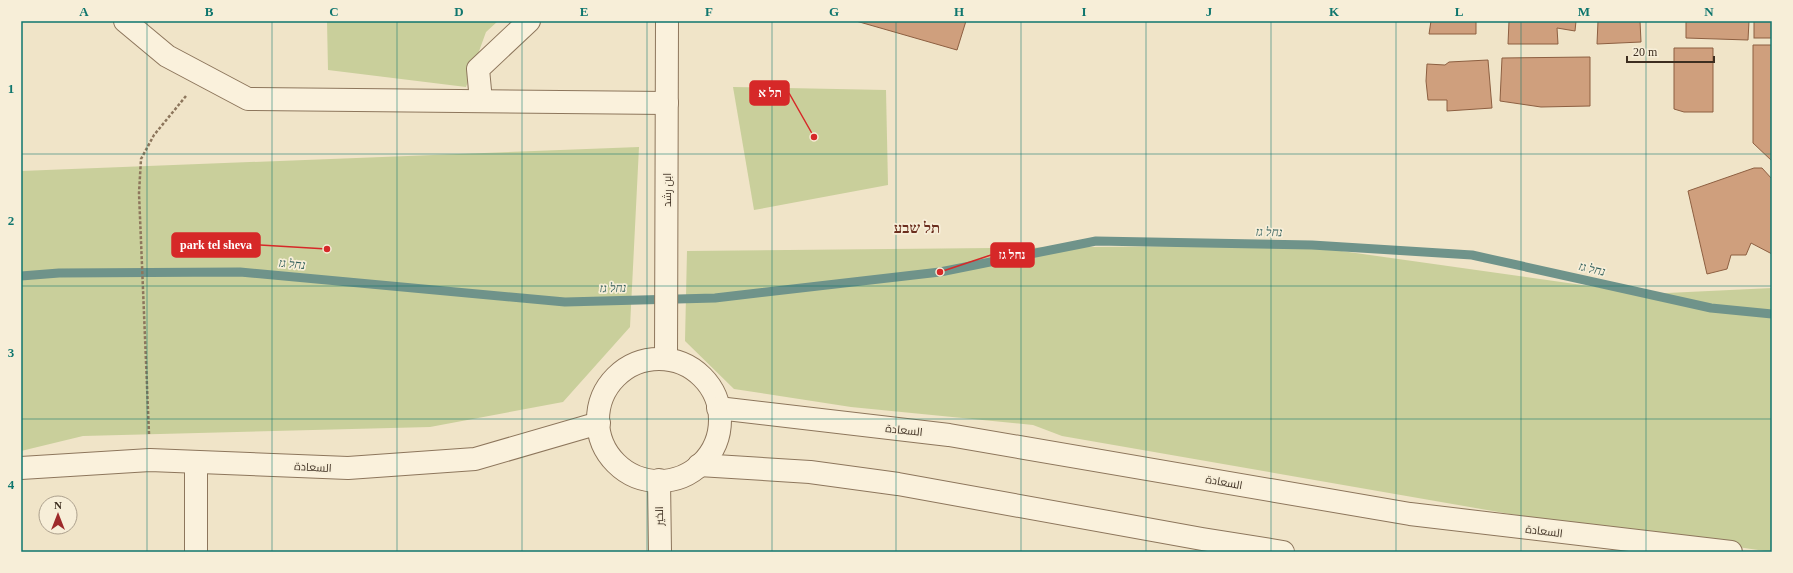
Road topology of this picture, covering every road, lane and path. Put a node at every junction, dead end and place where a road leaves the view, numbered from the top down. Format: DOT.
graph roads {
  1 [pos="126,21"];
  2 [pos="529,21"];
  3 [pos="667,21"];
  4 [pos="203,75"];
  5 [pos="481,101"];
  6 [pos="667,103"];
  7 [pos="666,359"];
  8 [pos="718,408"];
  9 [pos="599,423"];
  10 [pos="150,460"];
  11 [pos="196,462"];
  12 [pos="699,465"];
  13 [pos="21,468"];
  14 [pos="659,480"];
  15 [pos="1202,546"];
  16 [pos="196,552"];
  17 [pos="660,552"];
  18 [pos="1283,552"];
  19 [pos="1731,552"];
  1 -- 4 [label="street"];
  2 -- 5 [label="street"];
  3 -- 6 [label="street, ابن رشد"];
  4 -- 5 [label="street"];
  4 -- 10 [label="path"];
  5 -- 6 [label="street"];
  6 -- 7 [label="street, ابن رشد"];
  7 -- 8 [label="street"];
  7 -- 9 [label="street"];
  8 -- 12 [label="street"];
  8 -- 19 [label="street, السعادة"];
  9 -- 11 [label="street, السعادة"];
  9 -- 14 [label="street"];
  10 -- 11 [label="street, السعادة"];
  10 -- 13 [label="street, السعادة"];
  11 -- 16 [label="street"];
  12 -- 14 [label="street"];
  12 -- 15 [label="street"];
  14 -- 17 [label="street, الخير"];
  15 -- 18 [label="street"];
}
